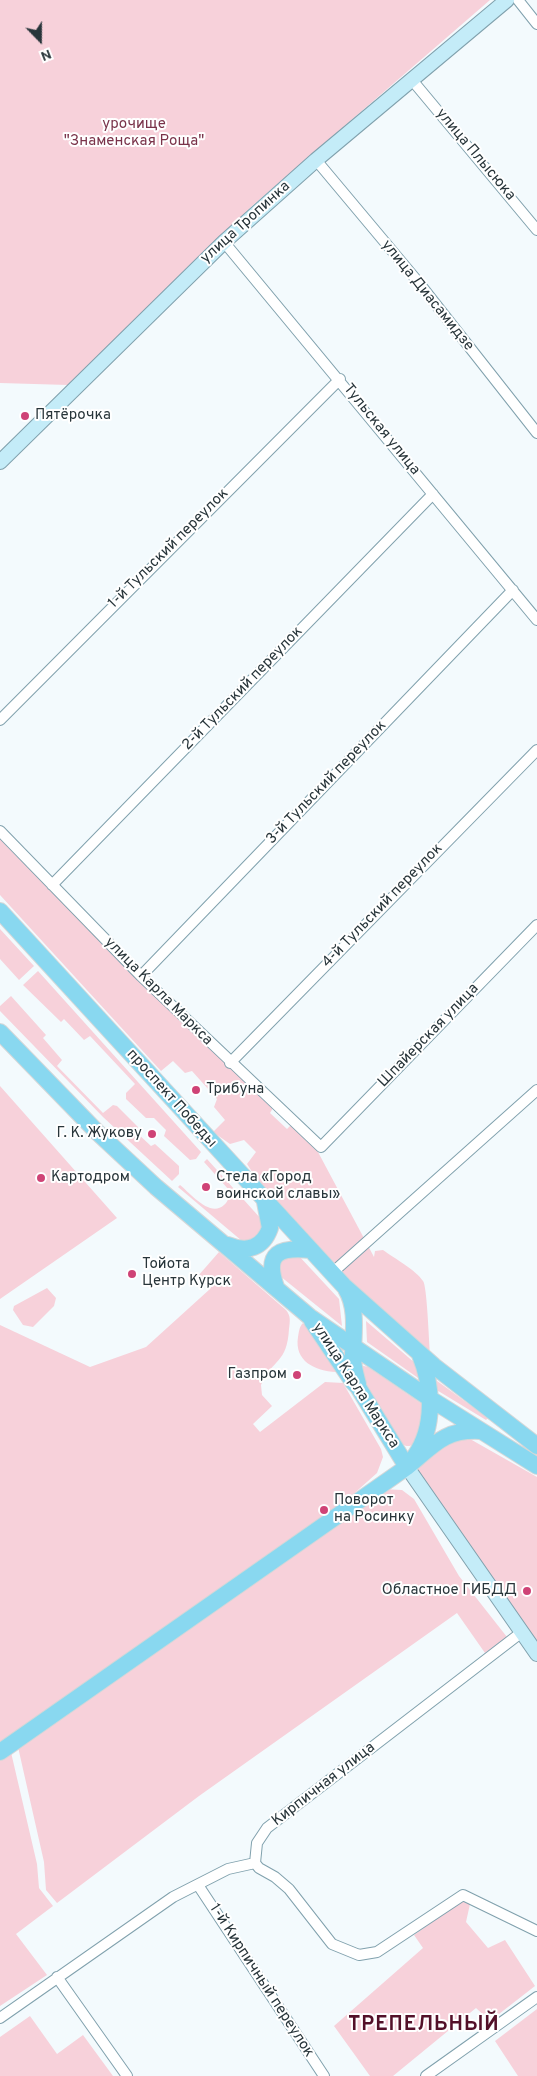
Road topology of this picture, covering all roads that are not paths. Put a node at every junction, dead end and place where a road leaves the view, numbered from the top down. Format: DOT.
graph roads {
  1 [pos="507,0"];
  2 [pos="518,0"];
  3 [pos="537,24"];
  4 [pos="412,80"];
  5 [pos="316,160"];
  6 [pos="537,230"];
  7 [pos="224,242"];
  8 [pos="340,379"];
  9 [pos="537,433"];
  10 [pos="0,462"];
  11 [pos="433,494"];
  12 [pos="513,590"];
  13 [pos="537,620"];
  14 [pos="0,720"];
  15 [pos="537,750"];
  16 [pos="0,831"];
  17 [pos="52,885"];
  18 [pos="0,911"];
  19 [pos="537,925"];
  20 [pos="141,976"];
  21 [pos="0,1032"];
  22 [pos="230,1062"];
  23 [pos="537,1090"];
  24 [pos="321,1147"];
  25 [pos="263,1198"];
  26 [pos="222,1242"];
  27 [pos="311,1250"];
  28 [pos="332,1273"];
  29 [pos="344,1286"];
  30 [pos="276,1287"];
  31 [pos="310,1317"];
  32 [pos="354,1346"];
  33 [pos="420,1355"];
  34 [pos="358,1387"];
  35 [pos="429,1398"];
  36 [pos="480,1431"];
  37 [pos="537,1446"];
  38 [pos="537,1466"];
  39 [pos="407,1468"];
  40 [pos="522,1632"];
  41 [pos="537,1654"];
  42 [pos="0,1752"];
  43 [pos="255,1863"];
  44 [pos="198,1885"];
  45 [pos="537,1931"];
  46 [pos="57,1977"];
  47 [pos="537,1997"];
  48 [pos="0,2018"];
  49 [pos="440,2072"];
  50 [pos="127,2076"];
  51 [pos="324,2076"];
  52 [pos="426,2076"];
  1 -- 4 [label="main road, улица Тропинка"];
  2 -- 3 [label="street"];
  4 -- 5 [label="main road, улица Тропинка"];
  4 -- 6 [label="street, улица Плысюка"];
  5 -- 7 [label="main road, улица Тропинка"];
  5 -- 9 [label="street, улица Диасамидзе"];
  7 -- 8 [label="street, Тульская улица"];
  7 -- 10 [label="main road, улица Тропинка"];
  8 -- 11 [label="street, Тульская улица"];
  8 -- 14 [label="street, 1-й Тульский переулок"];
  11 -- 12 [label="street, Тульская улица"];
  11 -- 17 [label="street, 2-й Тульский переулок"];
  12 -- 13 [label="street, Тульская улица"];
  12 -- 20 [label="street, 3-й Тульский переулок"];
  15 -- 22 [label="street, 4-й Тульский переулок"];
  16 -- 17 [label="street, улица Карла Маркса"];
  17 -- 20 [label="street, улица Карла Маркса"];
  18 -- 25 [label="main road, проспект Победы"];
  19 -- 24 [label="street, Шпайерская улица"];
  20 -- 22 [label="street, улица Карла Маркса"];
  21 -- 26 [label="main road"];
  22 -- 24 [label="street, улица Карла Маркса"];
  23 -- 28 [label="street"];
  25 -- 26 [label="main road"];
  25 -- 27 [label="main road, проспект Победы"];
  26 -- 30 [label="main road"];
  27 -- 28 [label="main road, проспект Победы"];
  27 -- 30 [label="main road"];
  28 -- 29 [label="main road, проспект Победы"];
  29 -- 32 [label="main road"];
  29 -- 33 [label="main road, проспект Победы"];
  30 -- 31 [label="main road"];
  31 -- 32 [label="main road, улица Карла Маркса"];
  31 -- 34 [label="main road, улица Карла Маркса"];
  32 -- 34 [label="main road"];
  32 -- 35 [label="main road, улица Карла Маркса"];
  33 -- 35 [label="main road"];
  33 -- 37 [label="main road, проспект Победы"];
  34 -- 39 [label="main road, улица Карла Маркса"];
  35 -- 36 [label="main road, улица Карла Маркса"];
  35 -- 39 [label="main road"];
  36 -- 38 [label="main road, улица Карла Маркса"];
  36 -- 39 [label="main road"];
  39 -- 40 [label="main road, улица Карла Маркса"];
  39 -- 42 [label="main road"];
  40 -- 41 [label="main road, улица Карла Маркса"];
  40 -- 43 [label="street, Кирпичная улица"];
  43 -- 44 [label="street"];
  43 -- 45 [label="street"];
  44 -- 46 [label="street"];
  44 -- 51 [label="street, 1-й Кирпичный переулок"];
  46 -- 48 [label="street"];
  46 -- 50 [label="street"];
  47 -- 49 [label="street"];
  49 -- 52 [label="street"];
}
